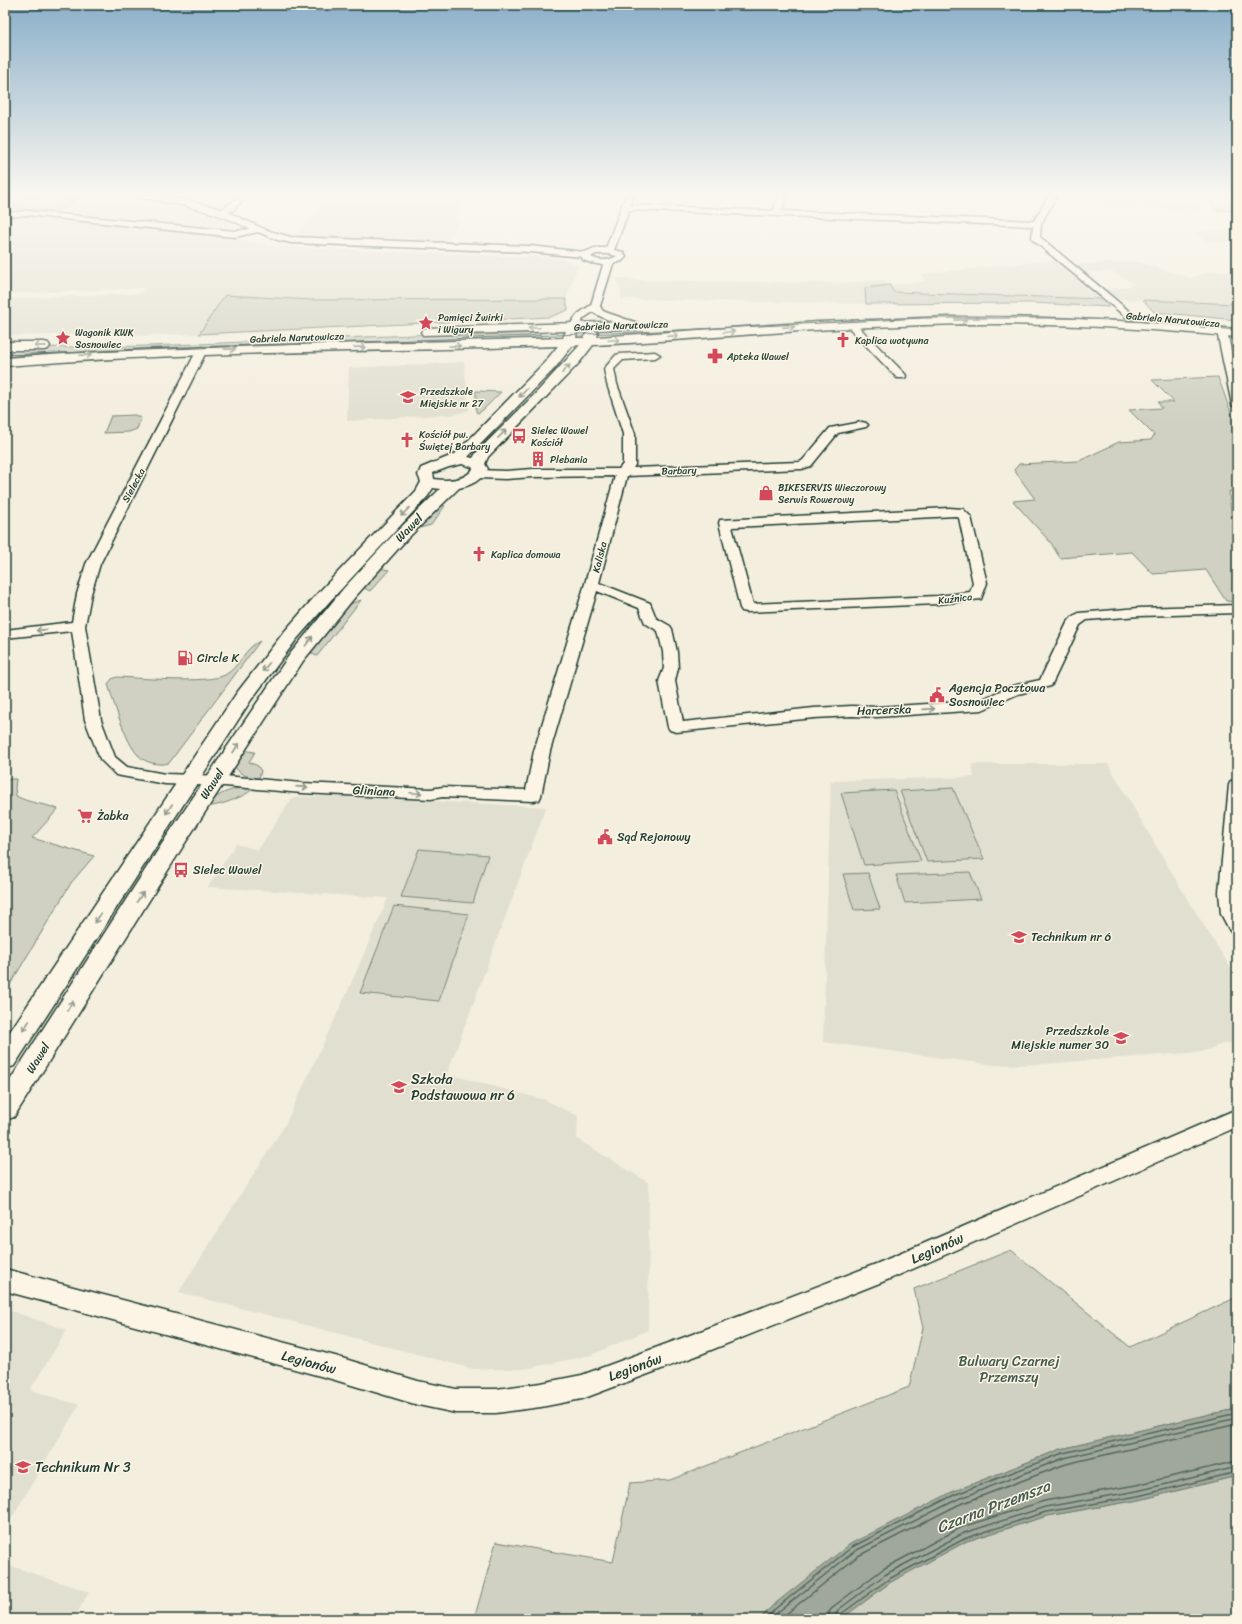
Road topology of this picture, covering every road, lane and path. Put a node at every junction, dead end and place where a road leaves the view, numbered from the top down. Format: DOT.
graph roads {
  1 [pos="606,271"];
  2 [pos="1075,271"];
  3 [pos="596,309"];
  4 [pos="1130,316"];
  5 [pos="744,319"];
  6 [pos="638,324"];
  7 [pos="851,324"];
  8 [pos="1237,325"];
  9 [pos="594,326"];
  10 [pos="573,327"];
  11 [pos="1222,331"];
  12 [pos="412,332"];
  13 [pos="1237,333"];
  14 [pos="342,335"];
  15 [pos="589,341"];
  16 [pos="568,342"];
  17 [pos="497,344"];
  18 [pos="5,346"];
  19 [pos="202,350"];
  20 [pos="655,355"];
  21 [pos="5,362"];
  22 [pos="550,365"];
  23 [pos="900,376"];
  24 [pos="1237,406"];
  25 [pos="862,425"];
  26 [pos="453,461"];
  27 [pos="478,469"];
  28 [pos="623,472"];
  29 [pos="428,482"];
  30 [pos="453,485"];
  31 [pos="591,587"];
  32 [pos="976,596"];
  33 [pos="1237,609"];
  34 [pos="78,626"];
  35 [pos="5,634"];
  36 [pos="188,779"];
  37 [pos="214,780"];
  38 [pos="1237,785"];
  39 [pos="533,796"];
  40 [pos="1237,926"];
  41 [pos="5,1059"];
  42 [pos="5,1110"];
  43 [pos="1237,1118"];
  44 [pos="5,1280"];
  1 -- 3 [label="street"];
  2 -- 4 [label="street"];
  3 -- 6 [label="street"];
  3 -- 9 [label="street"];
  3 -- 10 [label="street"];
  4 -- 5 [label="street, Gabriela Narutowicza"];
  4 -- 8 [label="street, Gabriela Narutowicza"];
  6 -- 9 [label="street, Gabriela Narutowicza"];
  7 -- 11 [label="street, Gabriela Narutowicza, one-way"];
  15 -- 7 [label="street, Gabriela Narutowicza, one-way"];
  7 -- 23 [label="street"];
  9 -- 10 [label="street, Gabriela Narutowicza"];
  9 -- 15 [label="street"];
  10 -- 12 [label="street, Gabriela Narutowicza, one-way"];
  10 -- 16 [label="street"];
  11 -- 13 [label="street, Gabriela Narutowicza"];
  11 -- 24 [label="street"];
  14 -- 18 [label="street, Gabriela Narutowicza, one-way"];
  15 -- 16 [label="street, Gabriela Narutowicza"];
  27 -- 15 [label="street, one-way"];
  16 -- 17 [label="street, Gabriela Narutowicza"];
  16 -- 22 [label="street"];
  19 -- 17 [label="street, Gabriela Narutowicza, one-way"];
  17 -- 22 [label="street, Gabriela Narutowicza"];
  21 -- 19 [label="street, Gabriela Narutowicza, one-way"];
  19 -- 34 [label="street, Sielecka"];
  20 -- 28 [label="street, Kaliska"];
  22 -- 26 [label="street, one-way"];
  25 -- 28 [label="street, Barbary"];
  26 -- 27 [label="street"];
  26 -- 29 [label="street, Wawel"];
  27 -- 28 [label="street, Barbary"];
  27 -- 30 [label="street"];
  28 -- 31 [label="street, Kaliska"];
  29 -- 30 [label="street"];
  29 -- 36 [label="street, Wawel, one-way"];
  37 -- 30 [label="street, Wawel, one-way"];
  31 -- 33 [label="street, Harcerska, one-way"];
  31 -- 39 [label="street, Kaliska"];
  32 -- 32 [label="street, Kuźnica"];
  34 -- 35 [label="street, one-way"];
  34 -- 36 [label="street, Sielecka"];
  36 -- 37 [label="street, Sielecka"];
  36 -- 41 [label="street, Wawel, one-way"];
  37 -- 39 [label="street, Gliniana, one-way"];
  42 -- 37 [label="street, Wawel, one-way"];
  38 -- 40 [label="street"];
  43 -- 44 [label="street, Legionów"];
}
